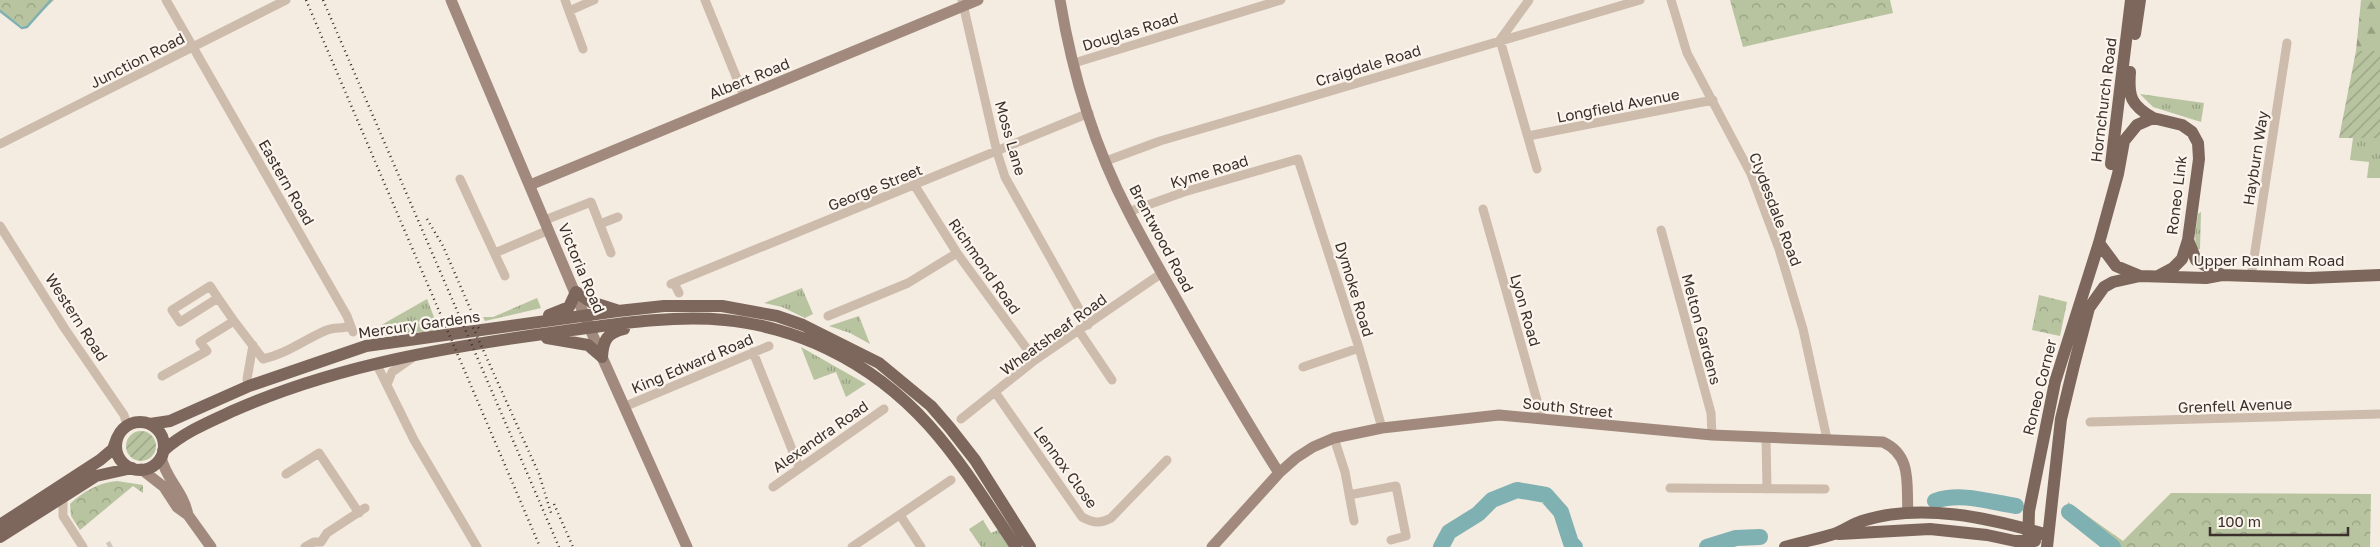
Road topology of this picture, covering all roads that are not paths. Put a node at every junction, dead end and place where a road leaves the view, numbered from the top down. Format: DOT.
graph roads {
  1 [pos="166,0"];
  2 [pos="286,0"];
  3 [pos="451,0"];
  4 [pos="564,0"];
  5 [pos="594,0"];
  6 [pos="705,0"];
  7 [pos="978,0"];
  8 [pos="1060,0"];
  9 [pos="1282,0"];
  10 [pos="1529,0"];
  11 [pos="1640,0"];
  12 [pos="1670,0"];
  13 [pos="2131,0"];
  14 [pos="2140,0"];
  15 [pos="962,3"];
  16 [pos="569,11"];
  17 [pos="1500,40"];
  18 [pos="2287,43"];
  19 [pos="193,47"];
  20 [pos="583,49"];
  21 [pos="1074,63"];
  22 [pos="744,96"];
  23 [pos="1713,100"];
  24 [pos="1089,113"];
  25 [pos="2154,118"];
  26 [pos="1528,136"];
  27 [pos="0,144"];
  28 [pos="997,152"];
  29 [pos="1298,159"];
  30 [pos="1106,161"];
  31 [pos="1537,169"];
  32 [pos="460,178"];
  33 [pos="530,185"];
  34 [pos="915,186"];
  35 [pos="2108,204"];
  36 [pos="1484,209"];
  37 [pos="1128,212"];
  38 [pos="618,217"];
  39 [pos="600,224"];
  40 [pos="547,225"];
  41 [pos="0,226"];
  42 [pos="1661,230"];
  43 [pos="2188,240"];
  44 [pos="2099,243"];
  45 [pos="494,253"];
  46 [pos="611,253"];
  47 [pos="957,253"];
  48 [pos="1162,273"];
  49 [pos="2222,275"];
  50 [pos="2380,275"];
  51 [pos="505,276"];
  52 [pos="2140,276"];
  53 [pos="2158,276"];
  54 [pos="2251,277"];
  55 [pos="576,292"];
  56 [pos="678,293"];
  57 [pos="218,298"];
  58 [pos="618,311"];
  59 [pos="586,315"];
  60 [pos="828,316"];
  61 [pos="234,321"];
  62 [pos="648,322"];
  63 [pos="1088,325"];
  64 [pos="511,327"];
  65 [pos="591,328"];
  66 [pos="1079,331"];
  67 [pos="522,336"];
  68 [pos="253,345"];
  69 [pos="769,346"];
  70 [pos="1359,348"];
  71 [pos="752,352"];
  72 [pos="418,354"];
  73 [pos="338,355"];
  74 [pos="602,357"];
  75 [pos="1036,360"];
  76 [pos="376,363"];
  77 [pos="1303,367"];
  78 [pos="162,376"];
  79 [pos="1112,380"];
  80 [pos="387,385"];
  81 [pos="249,386"];
  82 [pos="995,392"];
  83 [pos="626,406"];
  84 [pos="884,409"];
  85 [pos="2380,414"];
  86 [pos="1542,418"];
  87 [pos="961,419"];
  88 [pos="2090,422"];
  89 [pos="150,424"];
  90 [pos="127,425"];
  91 [pos="1382,428"];
  92 [pos="1712,435"];
  93 [pos="117,438"];
  94 [pos="1334,438"];
  95 [pos="1766,438"];
  96 [pos="1826,439"];
  97 [pos="162,454"];
  98 [pos="1167,460"];
  99 [pos="799,467"];
  100 [pos="136,469"];
  101 [pos="1279,473"];
  102 [pos="286,474"];
  103 [pos="951,480"];
  104 [pos="772,487"];
  105 [pos="1670,488"];
  106 [pos="1767,488"];
  107 [pos="1825,489"];
  108 [pos="1349,495"];
  109 [pos="63,499"];
  110 [pos="2029,511"];
  111 [pos="1908,514"];
  112 [pos="188,515"];
  113 [pos="900,515"];
  114 [pos="1354,521"];
  115 [pos="2009,524"];
  116 [pos="0,525"];
  117 [pos="1930,529"];
  118 [pos="2028,529"];
  119 [pos="1834,534"];
  120 [pos="1987,535"];
  121 [pos="0,537"];
  122 [pos="1391,540"];
  123 [pos="2047,540"];
  124 [pos="323,545"];
  125 [pos="2028,545"];
  126 [pos="83,547"];
  127 [pos="211,547"];
  128 [pos="305,547"];
  129 [pos="477,547"];
  130 [pos="687,547"];
  131 [pos="852,547"];
  132 [pos="921,547"];
  133 [pos="1016,547"];
  134 [pos="1030,547"];
  135 [pos="1212,547"];
  136 [pos="1785,547"];
  137 [pos="2004,547"];
  1 -- 19 [label="street, Eastern Road"];
  2 -- 19 [label="street, Junction Road"];
  3 -- 33 [label="street, Victoria Road"];
  4 -- 16 [label="street"];
  5 -- 16 [label="street"];
  6 -- 22 [label="street"];
  7 -- 15 [label="street, Albert Road"];
  8 -- 21 [label="street, Brentwood Road"];
  9 -- 21 [label="street, Douglas Road"];
  10 -- 17 [label="street"];
  11 -- 17 [label="street, Craigdale Road"];
  12 -- 23 [label="street, Clydesdale Road"];
  13 -- 35 [label="main road, Hornchurch Road"];
  14 -- 25 [label="main road, Hornchurch Road"];
  15 -- 22 [label="street, Albert Road"];
  15 -- 28 [label="street, Moss Lane"];
  16 -- 20 [label="street"];
  17 -- 26 [label="street"];
  17 -- 30 [label="street, Craigdale Road"];
  18 -- 54 [label="street, Hayburn Way"];
  19 -- 27 [label="street, Junction Road"];
  19 -- 68 [label="street, Eastern Road"];
  21 -- 24 [label="street, Brentwood Road"];
  22 -- 33 [label="street, Albert Road"];
  23 -- 26 [label="street, Longfield Avenue"];
  23 -- 96 [label="street, Clydesdale Road"];
  24 -- 28 [label="street, George Street"];
  24 -- 30 [label="street, Brentwood Road"];
  25 -- 35 [label="main road"];
  25 -- 43 [label="main road, Roneo Link"];
  26 -- 31 [label="street"];
  28 -- 34 [label="street, George Street"];
  28 -- 63 [label="street, Moss Lane"];
  29 -- 37 [label="street, Kyme Road"];
  29 -- 70 [label="street, Dymoke Road"];
  30 -- 37 [label="street, Brentwood Road"];
  32 -- 45 [label="street"];
  33 -- 40 [label="street, Victoria Road"];
  34 -- 47 [label="street, Richmond Road"];
  34 -- 56 [label="street, George Street"];
  35 -- 44 [label="main road, Roneo Corner"];
  36 -- 86 [label="street, Lyon Road"];
  37 -- 48 [label="street, Brentwood Road"];
  38 -- 39 [label="street"];
  39 -- 40 [label="street"];
  39 -- 46 [label="street"];
  40 -- 45 [label="street"];
  40 -- 55 [label="street, Victoria Road"];
  41 -- 90 [label="street, Western Road"];
  42 -- 92 [label="street, Melton Gardens"];
  43 -- 49 [label="main road"];
  43 -- 53 [label="main road, Roneo Link"];
  44 -- 52 [label="main road, Roneo Corner"];
  44 -- 110 [label="main road, Roneo Corner"];
  45 -- 51 [label="street"];
  47 -- 60 [label="street"];
  47 -- 75 [label="street, Richmond Road"];
  48 -- 63 [label="street, Wheatsheaf Road"];
  48 -- 101 [label="street, Brentwood Road"];
  49 -- 53 [label="main road, Upper Rainham Road"];
  49 -- 54 [label="main road, Upper Rainham Road"];
  50 -- 54 [label="main road, Upper Rainham Road"];
  52 -- 53 [label="main road, Roneo Corner"];
  52 -- 123 [label="main road, Roneo Corner"];
  55 -- 58 [label="main road"];
  55 -- 59 [label="street, Victoria Road"];
  55 -- 64 [label="main road"];
  57 -- 57 [label="street"];
  57 -- 61 [label="street"];
  58 -- 59 [label="main road, Mercury Gardens"];
  58 -- 134 [label="main road, Mercury Gardens"];
  59 -- 64 [label="main road, Mercury Gardens"];
  59 -- 65 [label="street, Victoria Road"];
  61 -- 68 [label="street"];
  61 -- 78 [label="street"];
  62 -- 65 [label="main road, Mercury Gardens"];
  62 -- 74 [label="main road"];
  62 -- 133 [label="main road"];
  63 -- 66 [label="street, Wheatsheaf Road"];
  64 -- 73 [label="main road, Mercury Gardens"];
  65 -- 67 [label="main road, Mercury Gardens"];
  65 -- 74 [label="street, Victoria Road"];
  66 -- 75 [label="street, Wheatsheaf Road"];
  66 -- 79 [label="street"];
  67 -- 72 [label="main road, Mercury Gardens"];
  67 -- 74 [label="main road"];
  68 -- 81 [label="street"];
  69 -- 71 [label="street, King Edward Road"];
  70 -- 77 [label="street"];
  70 -- 91 [label="street, Dymoke Road"];
  71 -- 83 [label="street, King Edward Road"];
  71 -- 99 [label="street"];
  72 -- 76 [label="main road, Mercury Gardens"];
  72 -- 80 [label="street"];
  73 -- 76 [label="main road"];
  73 -- 81 [label="main road, Mercury Gardens"];
  74 -- 83 [label="street, Victoria Road"];
  75 -- 82 [label="street, Wheatsheaf Road"];
  76 -- 80 [label="street"];
  76 -- 97 [label="main road, Mercury Gardens"];
  80 -- 129 [label="street"];
  81 -- 89 [label="main road, Mercury Gardens"];
  82 -- 87 [label="street, Wheatsheaf Road"];
  82 -- 98 [label="street, Lennox Close"];
  83 -- 130 [label="street, Victoria Road"];
  84 -- 99 [label="street, Alexandra Road"];
  85 -- 88 [label="street, Grenfell Avenue"];
  86 -- 91 [label="street, South Street"];
  86 -- 92 [label="street, South Street"];
  89 -- 90 [label="main road"];
  89 -- 97 [label="main road"];
  90 -- 93 [label="main road"];
  91 -- 94 [label="street, South Street"];
  92 -- 95 [label="street, South Street"];
  93 -- 100 [label="main road"];
  93 -- 116 [label="main road"];
  94 -- 101 [label="street, South Street"];
  94 -- 108 [label="street"];
  95 -- 96 [label="street, South Street"];
  95 -- 106 [label="street"];
  96 -- 111 [label="street, South Street"];
  97 -- 100 [label="main road"];
  97 -- 112 [label="street"];
  99 -- 104 [label="street, Alexandra Road"];
  100 -- 109 [label="main road"];
  100 -- 112 [label="street"];
  101 -- 135 [label="street, South Street"];
  102 -- 124 [label="street"];
  103 -- 113 [label="street"];
  105 -- 106 [label="street"];
  106 -- 107 [label="street"];
  108 -- 114 [label="street"];
  108 -- 122 [label="street"];
  109 -- 121 [label="main road"];
  109 -- 126 [label="street"];
  110 -- 115 [label="main road"];
  110 -- 118 [label="main road, Roneo Corner"];
  111 -- 115 [label="main road"];
  111 -- 117 [label="main road"];
  111 -- 119 [label="main road"];
  112 -- 127 [label="street"];
  113 -- 131 [label="street"];
  113 -- 132 [label="street"];
  115 -- 118 [label="main road"];
  117 -- 119 [label="main road"];
  117 -- 120 [label="main road"];
  118 -- 123 [label="main road"];
  118 -- 125 [label="main road, Roneo Corner"];
  119 -- 136 [label="main road"];
  120 -- 125 [label="main road"];
  120 -- 137 [label="main road"];
  123 -- 125 [label="main road"];
  124 -- 128 [label="street"];
}
